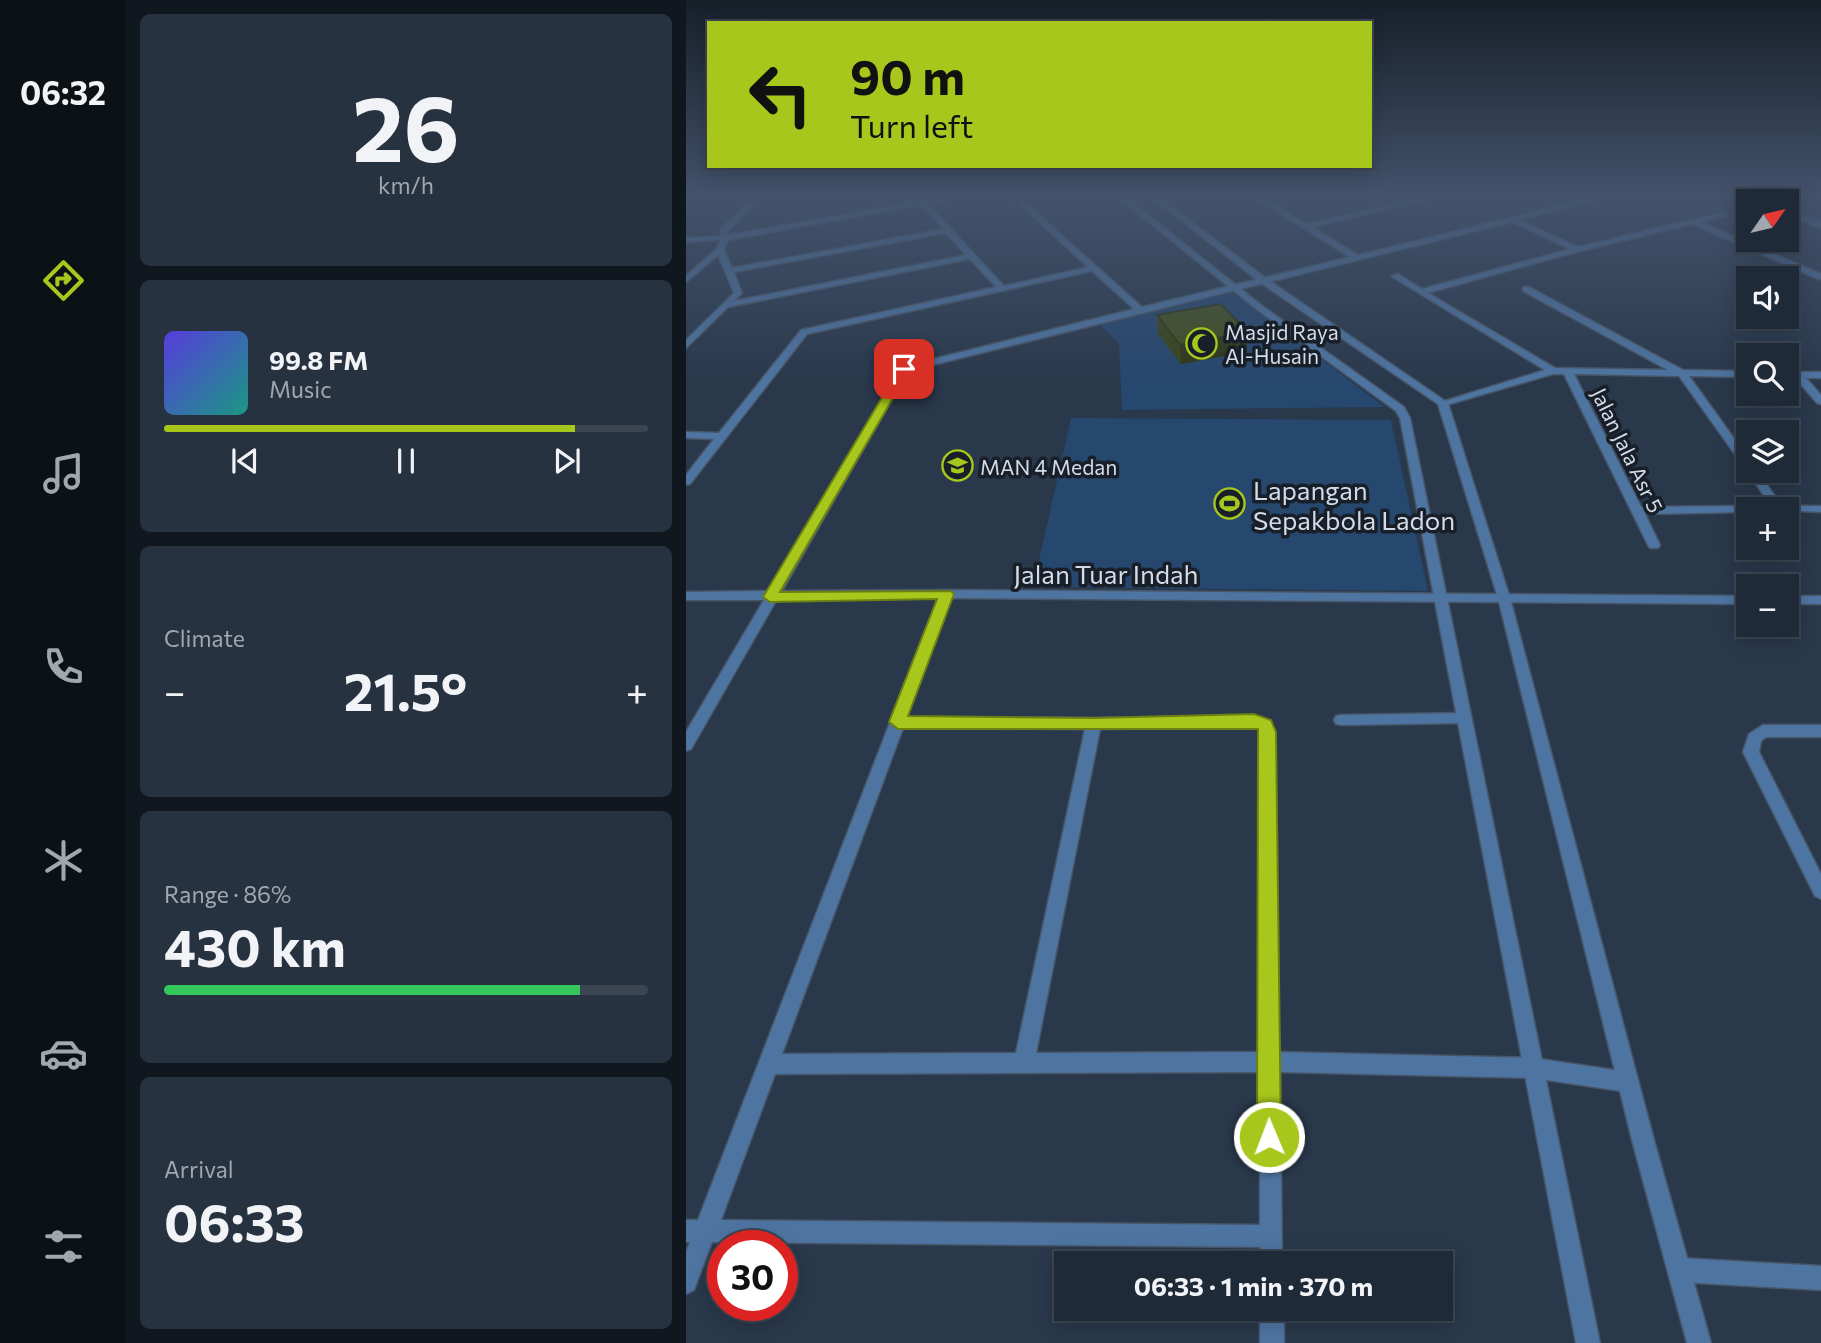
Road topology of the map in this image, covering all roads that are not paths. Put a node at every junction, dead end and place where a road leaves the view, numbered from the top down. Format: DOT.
graph roads {
  1 [pos="708,260"];
  2 [pos="725,260"];
  3 [pos="790,260"];
  4 [pos="953,260"];
  5 [pos="975,260"];
  6 [pos="1081,260"];
  7 [pos="1197,260"];
  8 [pos="1236,260"];
  9 [pos="1351,260"];
  10 [pos="1539,260"];
  11 [pos="1783,260"];
  12 [pos="1091,269"];
  13 [pos="729,271"];
  14 [pos="1395,276"];
  15 [pos="1821,276"];
  16 [pos="686,280"];
  17 [pos="1264,281"];
  18 [pos="1002,289"];
  19 [pos="1232,289"];
  20 [pos="1526,289"];
  21 [pos="1421,292"];
  22 [pos="729,304"];
  23 [pos="1140,310"];
  24 [pos="686,345"];
  25 [pos="1553,370"];
  26 [pos="1568,372"];
  27 [pos="1683,374"];
  28 [pos="1736,374"];
  29 [pos="1799,375"];
  30 [pos="1821,375"];
  31 [pos="1799,381"];
  32 [pos="1821,401"];
  33 [pos="1443,403"];
  34 [pos="686,435"];
  35 [pos="724,436"];
  36 [pos="1736,448"];
  37 [pos="686,482"];
  38 [pos="1736,509"];
  39 [pos="1799,509"];
  40 [pos="1821,509"];
  41 [pos="1637,511"];
  42 [pos="1654,545"];
  43 [pos="946,594"];
  44 [pos="686,596"];
  45 [pos="770,597"];
  46 [pos="1441,598"];
  47 [pos="1504,598"];
  48 [pos="1736,600"];
  49 [pos="1799,600"];
  50 [pos="1821,600"];
  51 [pos="1464,718"];
  52 [pos="1341,720"];
  53 [pos="898,722"];
  54 [pos="1094,724"];
  55 [pos="1821,731"];
  56 [pos="686,745"];
  57 [pos="1821,891"];
  58 [pos="1268,1062"];
  59 [pos="1024,1063"];
  60 [pos="768,1064"];
  61 [pos="1534,1068"];
  62 [pos="1628,1082"];
  63 [pos="696,1231"];
  64 [pos="1271,1236"];
  65 [pos="1271,1251"];
  66 [pos="1680,1270"];
  67 [pos="1821,1278"];
  68 [pos="686,1282"];
  69 [pos="1272,1321"];
  70 [pos="1272,1343"];
  71 [pos="1588,1343"];
  72 [pos="1699,1343"];
  1 -- 16 [label="street"];
  2 -- 13 [label="street"];
  3 -- 13 [label="street"];
  4 -- 22 [label="street"];
  5 -- 18 [label="street"];
  6 -- 12 [label="street"];
  7 -- 19 [label="street"];
  8 -- 17 [label="street"];
  9 -- 17 [label="street"];
  10 -- 21 [label="street"];
  11 -- 15 [label="street"];
  12 -- 18 [label="street"];
  12 -- 23 [label="street"];
  13 -- 22 [label="street"];
  14 -- 21 [label="street"];
  17 -- 19 [label="street"];
  17 -- 33 [label="street"];
  18 -- 35 [label="street"];
  19 -- 23 [label="street"];
  19 -- 46 [label="street"];
  20 -- 27 [label="street"];
  21 -- 25 [label="street"];
  22 -- 24 [label="street"];
  23 -- 45 [label="street"];
  25 -- 26 [label="street"];
  25 -- 33 [label="street"];
  26 -- 27 [label="street"];
  26 -- 41 [label="street, Jalan Jala Asr 5"];
  27 -- 28 [label="street"];
  27 -- 36 [label="street"];
  29 -- 30 [label="street"];
  31 -- 32 [label="street"];
  33 -- 47 [label="street"];
  34 -- 35 [label="street"];
  35 -- 37 [label="street"];
  38 -- 41 [label="street"];
  39 -- 40 [label="street"];
  41 -- 42 [label="street, Jalan Jala Asr 5"];
  43 -- 45 [label="street, Jalan Tuar Indah"];
  43 -- 46 [label="street, Jalan Tuar Indah"];
  43 -- 53 [label="street"];
  44 -- 45 [label="street, Jalan Tuar Indah"];
  45 -- 56 [label="street"];
  46 -- 47 [label="street, Jalan Tuar Indah"];
  46 -- 51 [label="street"];
  47 -- 48 [label="street, Jalan Tuar Indah"];
  47 -- 62 [label="street"];
  49 -- 50 [label="street"];
  51 -- 52 [label="street"];
  51 -- 61 [label="street"];
  53 -- 54 [label="street"];
  53 -- 60 [label="street"];
  54 -- 58 [label="street"];
  54 -- 59 [label="street"];
  55 -- 57 [label="street"];
  58 -- 59 [label="street"];
  58 -- 61 [label="street"];
  58 -- 64 [label="street"];
  59 -- 60 [label="street"];
  60 -- 63 [label="street"];
  61 -- 62 [label="street"];
  61 -- 71 [label="street"];
  62 -- 66 [label="street"];
  63 -- 64 [label="street"];
  63 -- 68 [label="street"];
  64 -- 65 [label="street"];
  66 -- 67 [label="street"];
  66 -- 72 [label="street"];
  69 -- 70 [label="street"];
}
